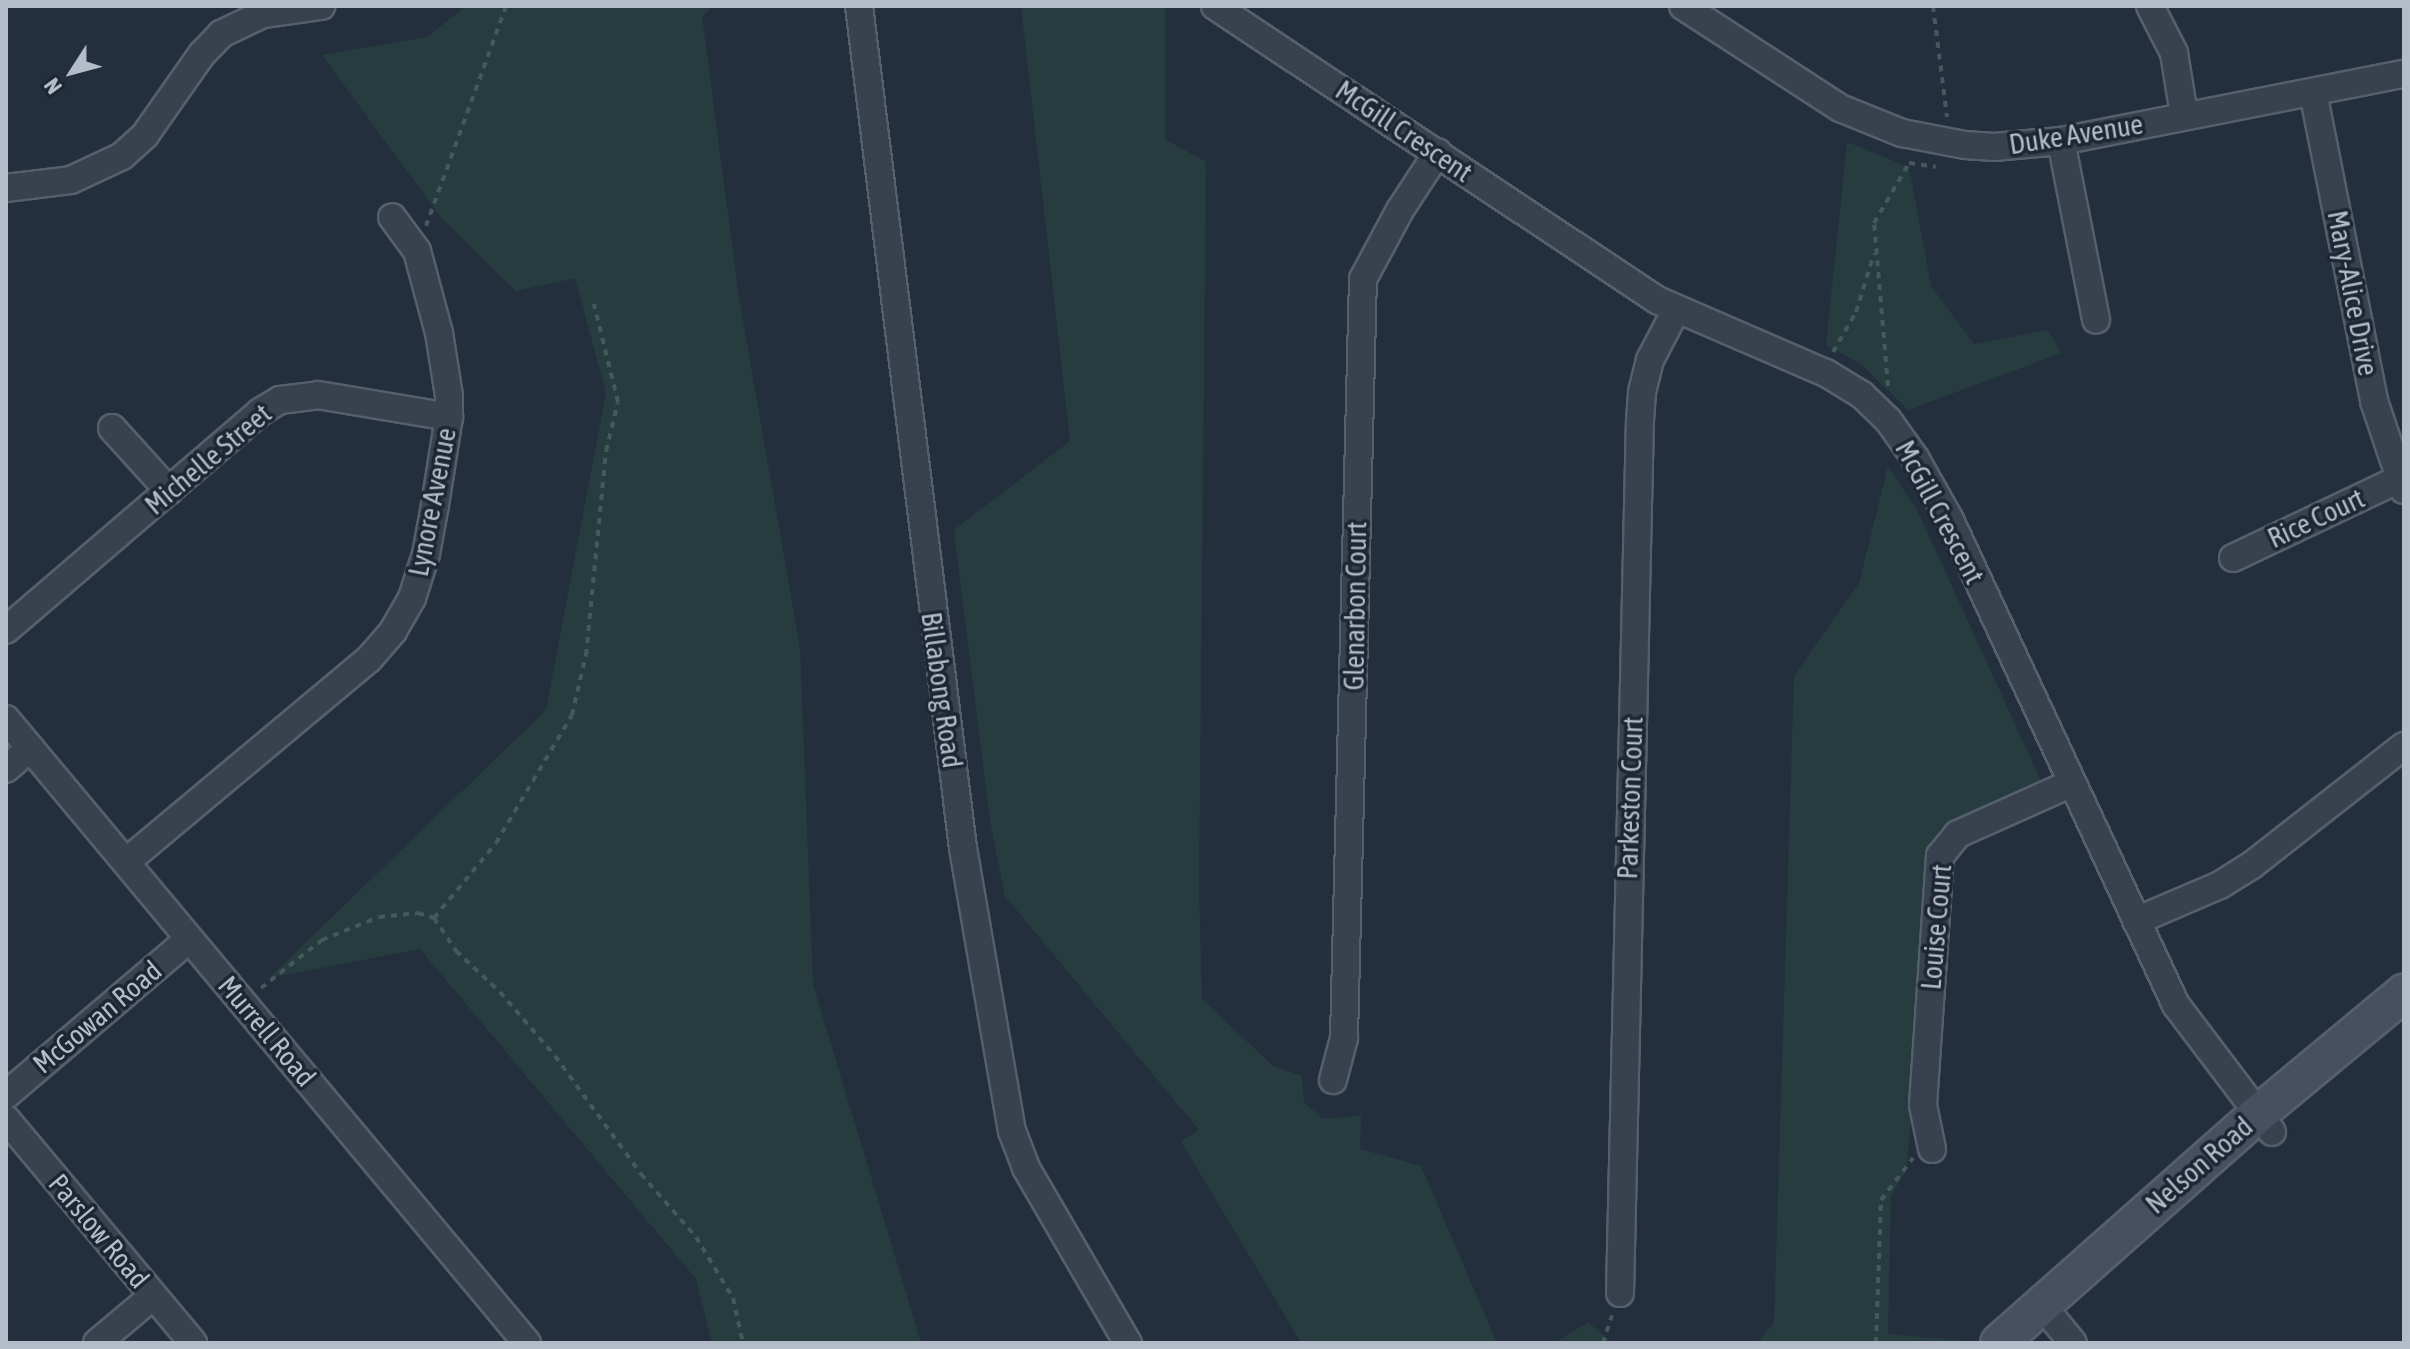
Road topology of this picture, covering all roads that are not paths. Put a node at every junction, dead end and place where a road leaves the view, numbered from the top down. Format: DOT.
graph roads {
  1 [pos="321,6"];
  2 [pos="859,6"];
  3 [pos="1215,6"];
  4 [pos="1683,6"];
  5 [pos="2150,6"];
  6 [pos="2404,74"];
  7 [pos="2313,92"];
  8 [pos="2184,115"];
  9 [pos="2061,141"];
  10 [pos="1438,152"];
  11 [pos="6,188"];
  12 [pos="392,217"];
  13 [pos="1676,310"];
  14 [pos="2096,320"];
  15 [pos="449,417"];
  16 [pos="112,428"];
  17 [pos="2401,485"];
  18 [pos="169,491"];
  19 [pos="2233,558"];
  20 [pos="6,630"];
  21 [pos="6,719"];
  22 [pos="2404,746"];
  23 [pos="30,748"];
  24 [pos="6,769"];
  25 [pos="2072,783"];
  26 [pos="126,862"];
  27 [pos="2136,921"];
  28 [pos="189,939"];
  29 [pos="2404,993"];
  30 [pos="2404,1022"];
  31 [pos="1333,1080"];
  32 [pos="6,1095"];
  33 [pos="6,1119"];
  34 [pos="2265,1123"];
  35 [pos="1923,1153"];
  36 [pos="1620,1293"];
  37 [pos="153,1296"];
  38 [pos="2050,1328"];
  39 [pos="97,1343"];
  40 [pos="193,1343"];
  41 [pos="527,1343"];
  42 [pos="1128,1343"];
  43 [pos="1999,1343"];
  1 -- 11 [label="street"];
  2 -- 42 [label="street, Billabong Road"];
  3 -- 10 [label="street, McGill Crescent"];
  4 -- 9 [label="street, Duke Avenue"];
  5 -- 8 [label="street"];
  6 -- 7 [label="street, Duke Avenue"];
  7 -- 8 [label="street, Duke Avenue"];
  7 -- 17 [label="street, Mary-Alice Drive"];
  8 -- 9 [label="street, Duke Avenue"];
  9 -- 14 [label="street"];
  10 -- 13 [label="street, McGill Crescent"];
  10 -- 31 [label="street, Glenarbon Court"];
  12 -- 15 [label="street, Lynore Avenue"];
  13 -- 25 [label="street, McGill Crescent"];
  13 -- 36 [label="street, Parkeston Court"];
  15 -- 18 [label="street, Michelle Street"];
  15 -- 26 [label="street, Lynore Avenue"];
  16 -- 18 [label="street"];
  17 -- 19 [label="street, Rice Court"];
  18 -- 20 [label="street, Michelle Street"];
  21 -- 23 [label="street, Murrell Road"];
  22 -- 27 [label="street"];
  23 -- 24 [label="street"];
  23 -- 26 [label="street, Murrell Road"];
  25 -- 27 [label="street, McGill Crescent"];
  25 -- 35 [label="street, Louise Court"];
  26 -- 28 [label="street, Murrell Road"];
  27 -- 34 [label="street, McGill Crescent"];
  28 -- 32 [label="street, McGowan Road"];
  28 -- 41 [label="street, Murrell Road"];
  29 -- 34 [label="main road, Nelson Road"];
  30 -- 34 [label="main road, Nelson Road"];
  33 -- 37 [label="street, Parslow Road"];
  34 -- 38 [label="main road, Nelson Road"];
  37 -- 39 [label="street"];
  37 -- 40 [label="street, Parslow Road"];
  38 -- 43 [label="main road, Nelson Road"];
}
